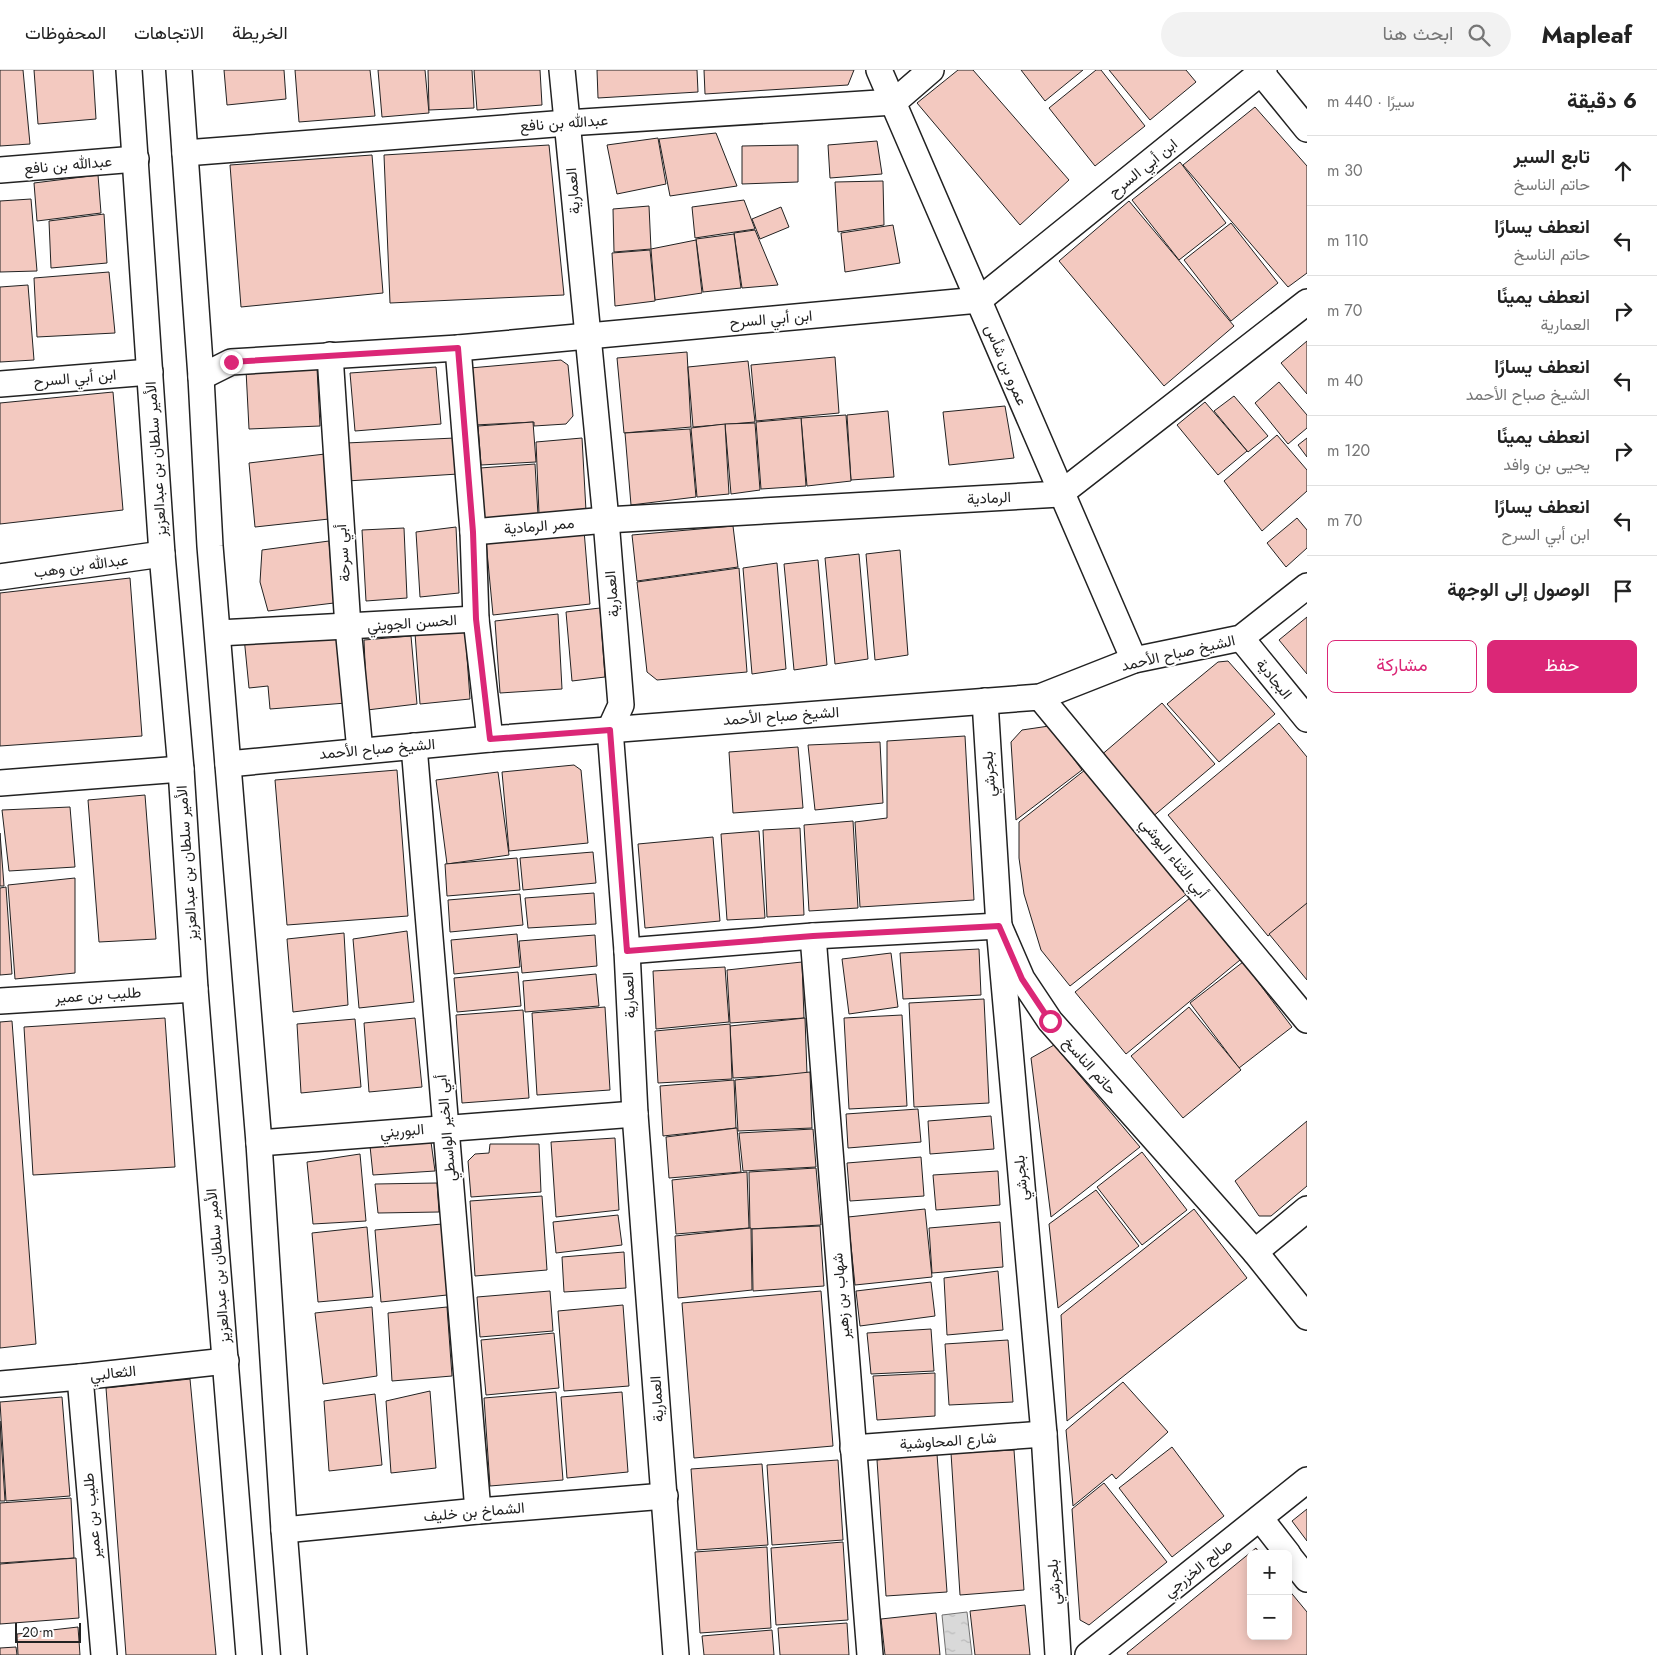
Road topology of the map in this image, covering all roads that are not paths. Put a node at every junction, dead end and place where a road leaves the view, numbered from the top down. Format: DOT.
graph roads {
  1 [pos="129,70"];
  2 [pos="179,70"];
  3 [pos="562,70"];
  4 [pos="879,70"];
  5 [pos="931,70"];
  6 [pos="1261,71"];
  7 [pos="894,102"];
  8 [pos="567,122"];
  9 [pos="1307,128"];
  10 [pos="185,153"];
  11 [pos="136,159"];
  12 [pos="0,170"];
  13 [pos="979,300"];
  14 [pos="1307,302"];
  15 [pos="587,336"];
  16 [pos="458,348"];
  17 [pos="330,355"];
  18 [pos="150,372"];
  19 [pos="201,377"];
  20 [pos="0,384"];
  21 [pos="1060,494"];
  22 [pos="606,520"];
  23 [pos="473,532"];
  24 [pos="162,554"];
  25 [pos="0,577"];
  26 [pos="1307,586"];
  27 [pos="476,619"];
  28 [pos="348,627"];
  29 [pos="218,633"];
  30 [pos="1241,638"];
  31 [pos="1134,660"];
  32 [pos="1040,697"];
  33 [pos="985,701"];
  34 [pos="1307,719"];
  35 [pos="610,730"];
  36 [pos="490,739"];
  37 [pos="414,746"];
  38 [pos="360,750"];
  39 [pos="228,764"];
  40 [pos="180,770"];
  41 [pos="0,783"];
  42 [pos="999,926"];
  43 [pos="813,936"];
  44 [pos="627,951"];
  45 [pos="195,988"];
  46 [pos="0,1001"];
  47 [pos="1307,1020"];
  48 [pos="636,1114"];
  49 [pos="446,1128"];
  50 [pos="259,1143"];
  51 [pos="1307,1209"];
  52 [pos="1255,1252"];
  53 [pos="1307,1317"];
  54 [pos="226,1361"];
  55 [pos="80,1377"];
  56 [pos="0,1384"];
  57 [pos="1044,1434"];
  58 [pos="853,1448"];
  59 [pos="1307,1480"];
  60 [pos="664,1496"];
  61 [pos="478,1510"];
  62 [pos="1260,1518"];
  63 [pos="284,1530"];
  64 [pos="1285,1550"];
  65 [pos="1292,1559"];
  66 [pos="1307,1579"];
  67 [pos="104,1655"];
  68 [pos="249,1655"];
  69 [pos="294,1655"];
  70 [pos="676,1655"];
  71 [pos="870,1655"];
  72 [pos="1058,1655"];
  73 [pos="1088,1655"];
  1 -- 11 [label="street, الأمير سلطان بن عبدالعزيز"];
  2 -- 10 [label="street"];
  3 -- 8 [label="street, العمارية"];
  4 -- 7 [label="street, عمرو بن شأس"];
  5 -- 7 [label="street"];
  6 -- 9 [label="street"];
  6 -- 13 [label="street, ابن أبي السرح"];
  7 -- 8 [label="street, عبدالله بن نافع"];
  7 -- 13 [label="street, عمرو بن شأس"];
  8 -- 10 [label="street, عبدالله بن نافع"];
  8 -- 15 [label="street, العمارية"];
  10 -- 19 [label="street"];
  11 -- 12 [label="street, عبدالله بن نافع"];
  11 -- 18 [label="street, الأمير سلطان بن عبدالعزيز"];
  13 -- 15 [label="street, ابن أبي السرح"];
  13 -- 21 [label="street, عمرو بن شأس"];
  14 -- 21 [label="street"];
  15 -- 16 [label="street, ابن أبي السرح"];
  15 -- 22 [label="street, العمارية"];
  16 -- 17 [label="street, ابن أبي السرح"];
  16 -- 23 [label="street"];
  17 -- 19 [label="street, ابن أبي السرح"];
  17 -- 28 [label="street, أبي سرحة"];
  18 -- 20 [label="street, ابن أبي السرح"];
  18 -- 24 [label="street, الأمير سلطان بن عبدالعزيز"];
  19 -- 29 [label="street"];
  21 -- 22 [label="street, الرمادية"];
  21 -- 31 [label="street, عمرو بن شأس"];
  22 -- 23 [label="street, ممر الرمادية"];
  22 -- 35 [label="street, العمارية"];
  23 -- 27 [label="street"];
  24 -- 25 [label="street, عبدالله بن وهب"];
  24 -- 40 [label="street, الأمير سلطان بن عبدالعزيز"];
  26 -- 30 [label="street, الشيخ صباح الأحمد"];
  27 -- 28 [label="street, الحسن الجويني"];
  27 -- 36 [label="street"];
  28 -- 29 [label="street, الحسن الجويني"];
  28 -- 38 [label="street, أبي سرحة"];
  29 -- 39 [label="street"];
  30 -- 31 [label="street, الشيخ صباح الأحمد"];
  30 -- 34 [label="street, البجادية"];
  31 -- 32 [label="street, الشيخ صباح الأحمد"];
  32 -- 33 [label="street, الشيخ صباح الأحمد"];
  32 -- 47 [label="street, أبي الثناء البوشي"];
  33 -- 35 [label="street, الشيخ صباح الأحمد"];
  33 -- 42 [label="street, بلجرشي"];
  35 -- 36 [label="street, الشيخ صباح الأحمد"];
  35 -- 44 [label="street, العمارية"];
  36 -- 37 [label="street, الشيخ صباح الأحمد"];
  37 -- 38 [label="street, الشيخ صباح الأحمد"];
  37 -- 49 [label="street, أبي الخير الواسطي"];
  38 -- 39 [label="street, الشيخ صباح الأحمد"];
  39 -- 50 [label="street"];
  40 -- 41 [label="street"];
  40 -- 45 [label="street, الأمير سلطان بن عبدالعزيز"];
  42 -- 43 [label="street"];
  42 -- 52 [label="street, حاتم الناسخ"];
  42 -- 57 [label="street, بلجرشي"];
  43 -- 44 [label="street"];
  43 -- 58 [label="street, شهاب بن زهير"];
  44 -- 48 [label="street, العمارية"];
  45 -- 46 [label="street, طليب بن عمير"];
  45 -- 54 [label="street, الأمير سلطان بن عبدالعزيز"];
  48 -- 49 [label="street, البوريني"];
  48 -- 60 [label="street, العمارية"];
  49 -- 50 [label="street, البوريني"];
  49 -- 61 [label="street, أبي الخير الواسطي"];
  50 -- 63 [label="street"];
  51 -- 52 [label="street"];
  52 -- 53 [label="street, حاتم الناسخ"];
  54 -- 55 [label="street, الثعالبي"];
  54 -- 68 [label="street, الأمير سلطان بن عبدالعزيز"];
  55 -- 56 [label="street, الثعالبي"];
  55 -- 67 [label="street, طليب بن عمير"];
  57 -- 58 [label="street, شارع المحاوشية"];
  57 -- 72 [label="street, بلجرشي"];
  58 -- 71 [label="street, شهاب بن زهير"];
  59 -- 62 [label="street, صالح الخزرجي"];
  60 -- 61 [label="street, الشماخ بن خليف"];
  60 -- 70 [label="street, العمارية"];
  61 -- 63 [label="street, الشماخ بن خليف"];
  62 -- 64 [label="street"];
  62 -- 73 [label="street, صالح الخزرجي"];
  63 -- 69 [label="street"];
  65 -- 66 [label="street"];
}
